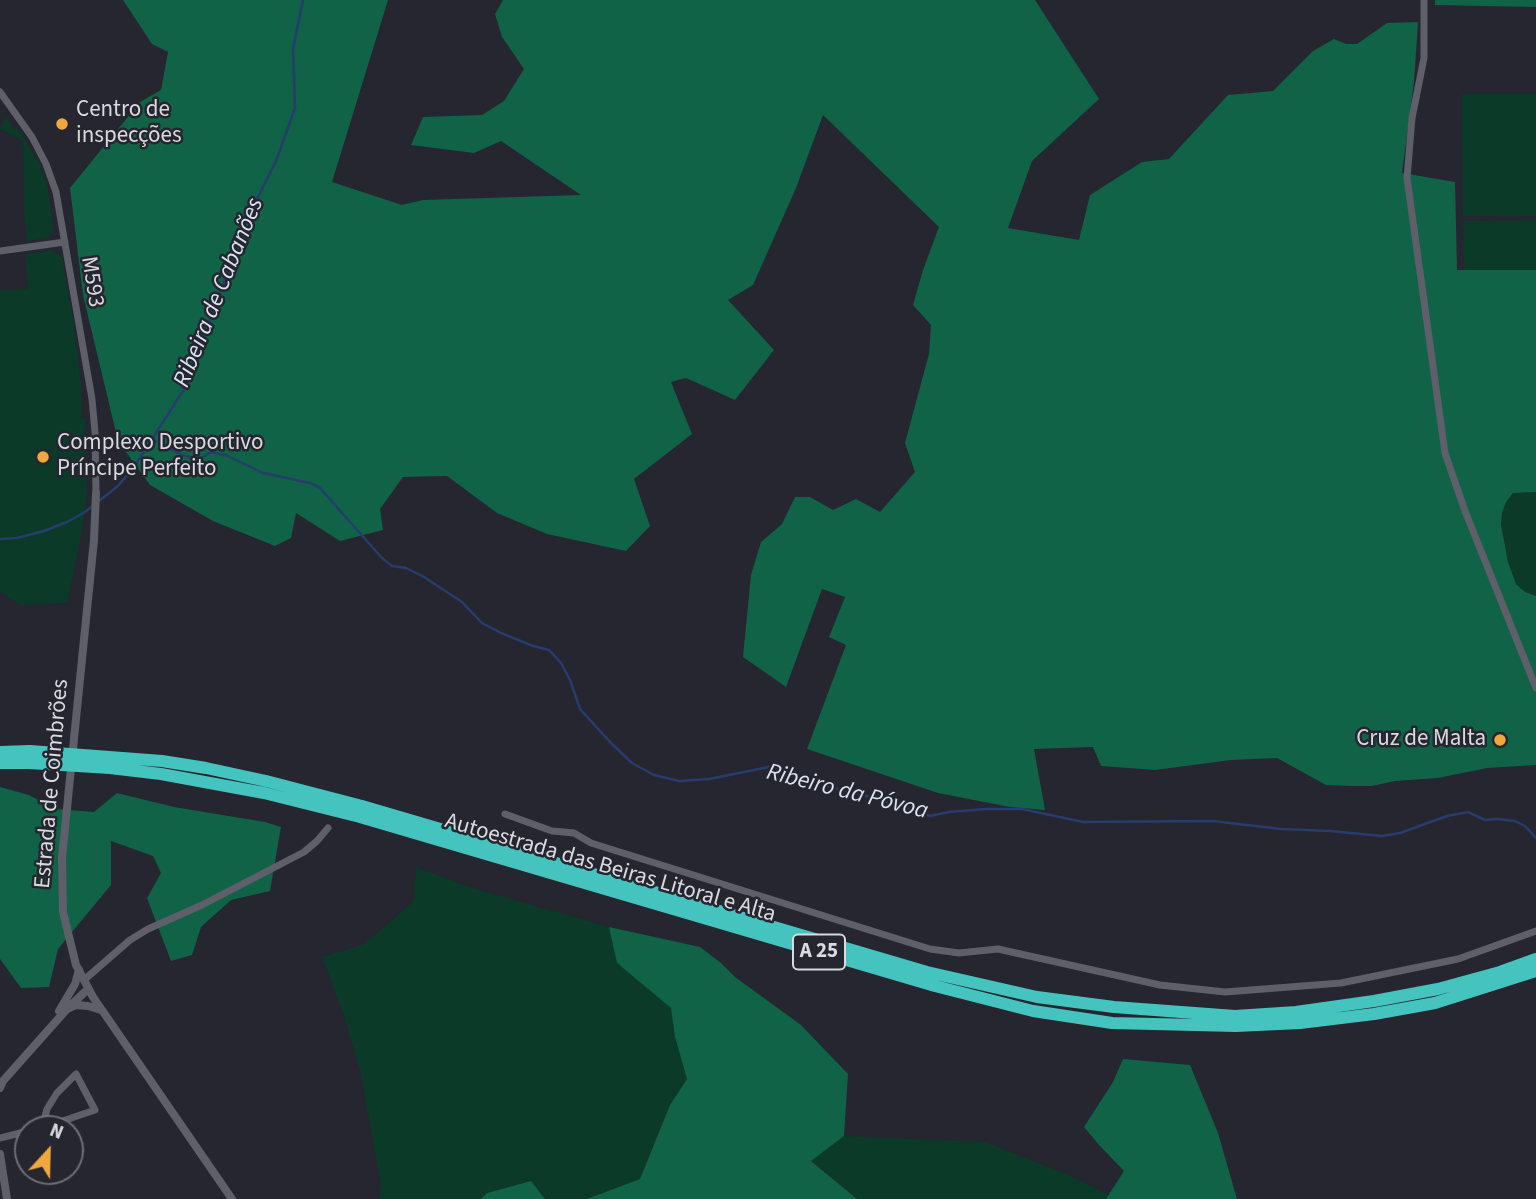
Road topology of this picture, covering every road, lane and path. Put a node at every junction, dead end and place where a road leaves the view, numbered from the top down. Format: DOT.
graph roads {
  1 [pos="1424,0"];
  2 [pos="0,92"];
  3 [pos="65,242"];
  4 [pos="0,251"];
  5 [pos="96,493"];
  6 [pos="1536,688"];
  7 [pos="0,752"];
  8 [pos="29,757"];
  9 [pos="111,762"];
  10 [pos="0,763"];
  11 [pos="505,814"];
  12 [pos="328,828"];
  13 [pos="1536,931"];
  14 [pos="1536,959"];
  15 [pos="79,970"];
  16 [pos="1536,971"];
  17 [pos="86,985"];
  18 [pos="67,1009"];
  19 [pos="101,1010"];
  20 [pos="41,1038"];
  21 [pos="0,1088"];
  22 [pos="39,1128"];
  23 [pos="0,1154"];
  24 [pos="7,1199"];
  25 [pos="232,1199"];
  1 -- 6 [label="street"];
  2 -- 3 [label="street, M593"];
  3 -- 4 [label="street"];
  3 -- 5 [label="street, M593"];
  5 -- 15 [label="street, Estrada de Coimbrões"];
  7 -- 8 [label="highway, Autoestrada das Beiras Litoral e Alta / A 25"];
  8 -- 9 [label="highway, Autoestrada das Beiras Litoral e Alta / A 25"];
  8 -- 10 [label="highway, Autoestrada das Beiras Litoral e Alta / A 25"];
  9 -- 14 [label="highway, Autoestrada das Beiras Litoral e Alta / A 25"];
  9 -- 16 [label="highway, Autoestrada das Beiras Litoral e Alta / A 25"];
  11 -- 13 [label="street"];
  12 -- 17 [label="street"];
  15 -- 17 [label="street, Estrada de Coimbrões"];
  15 -- 20 [label="street"];
  17 -- 18 [label="street"];
  17 -- 19 [label="street, Estrada de Coimbrões"];
  18 -- 19 [label="street"];
  18 -- 20 [label="street"];
  19 -- 25 [label="street, Estrada de Coimbrões"];
  20 -- 21 [label="street"];
  22 -- 22 [label="street"];
  23 -- 24 [label="street"];
}
